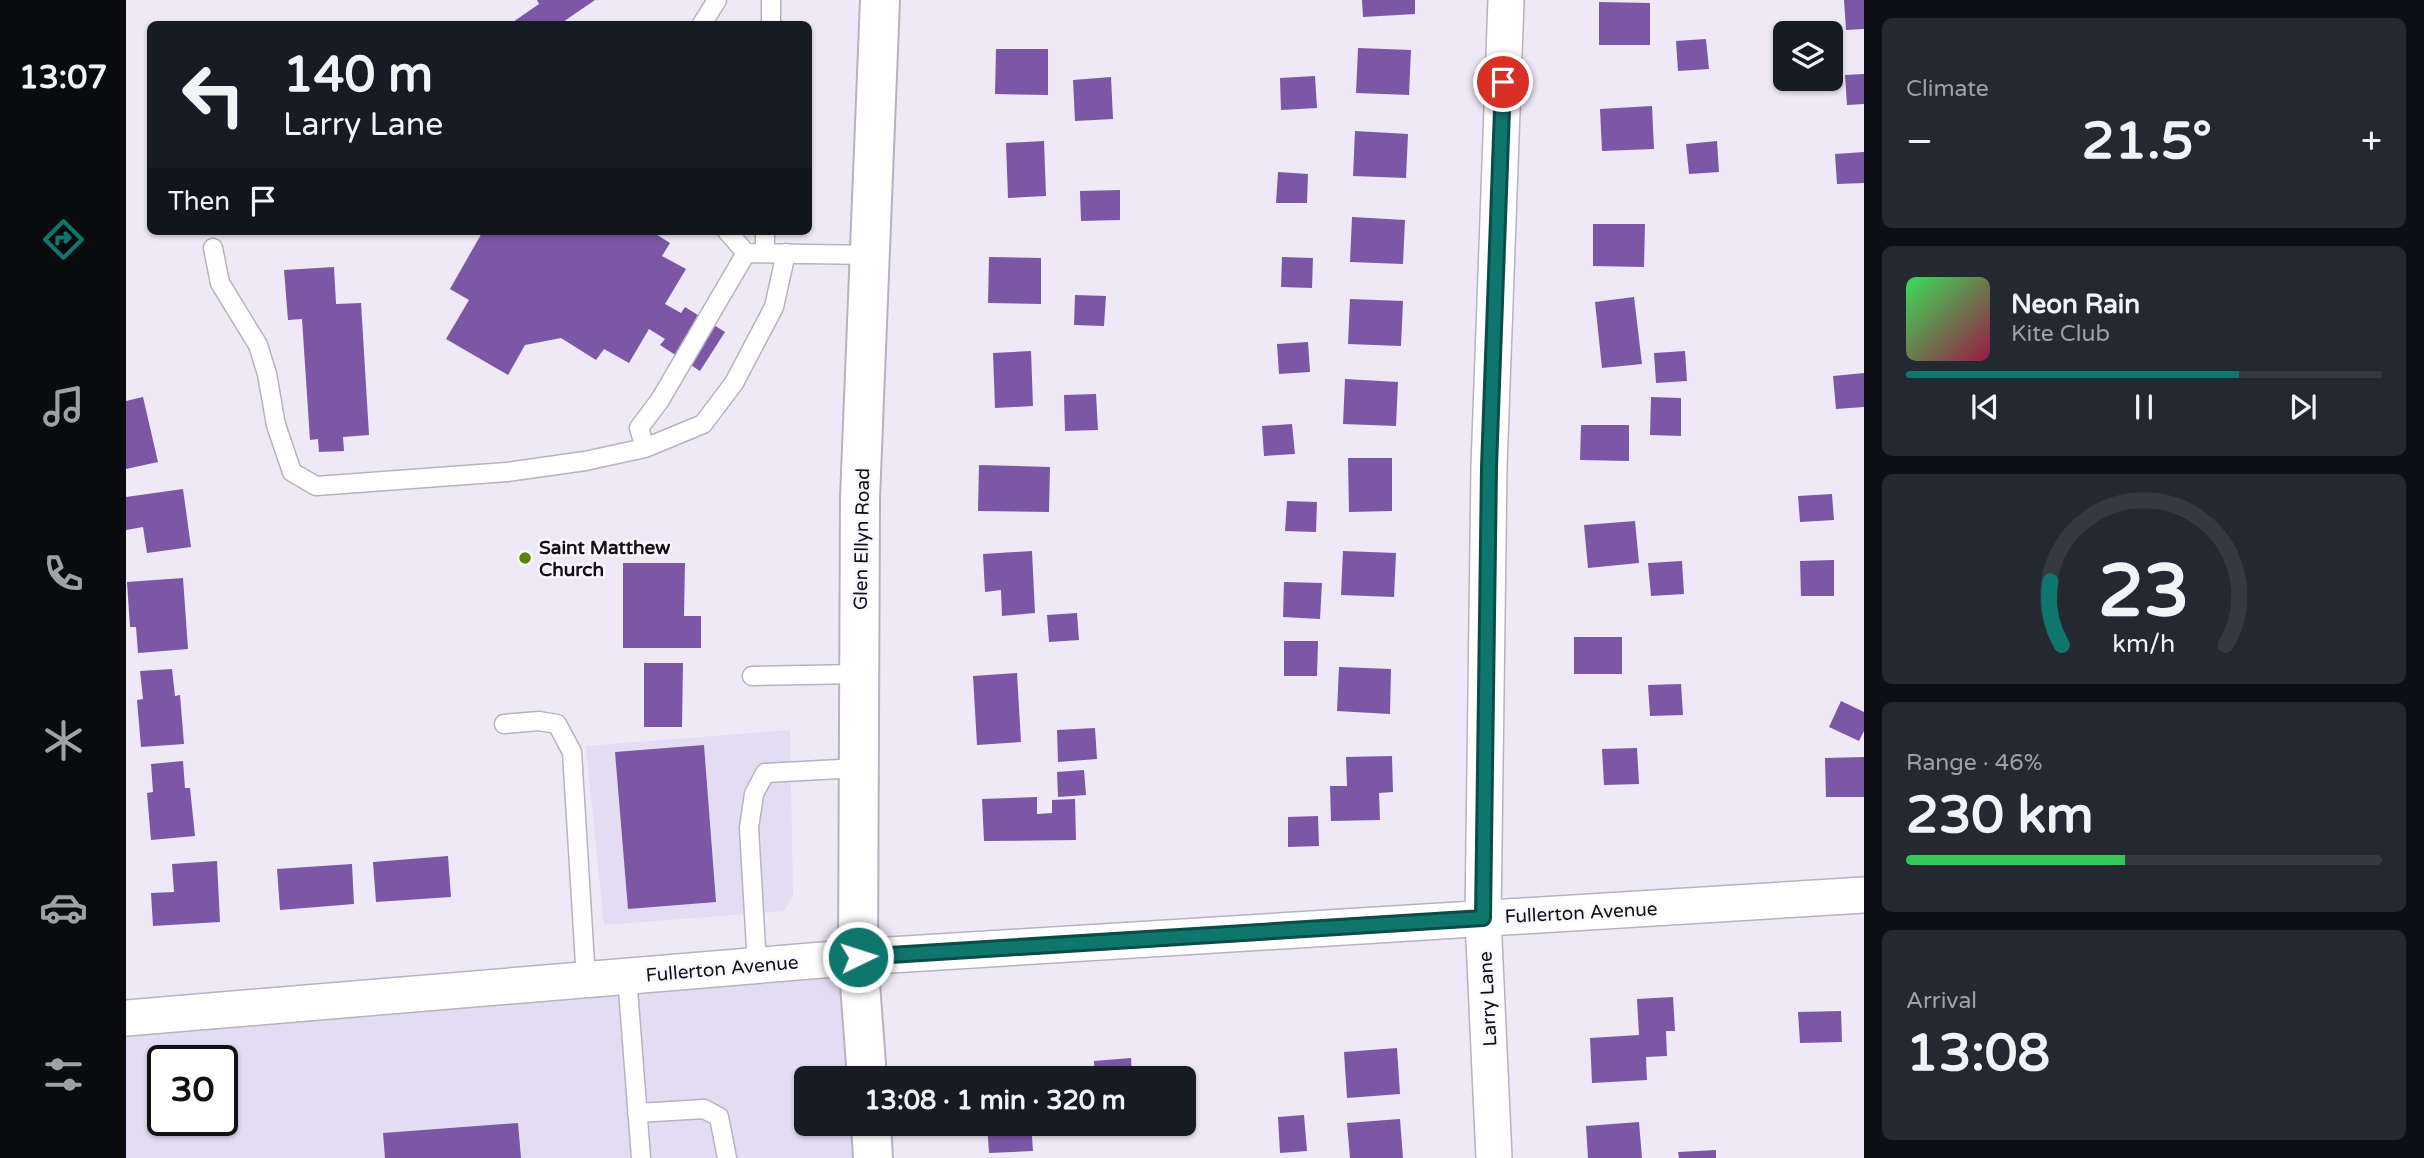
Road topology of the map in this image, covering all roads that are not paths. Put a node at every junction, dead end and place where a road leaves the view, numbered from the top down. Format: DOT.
graph roads {
  1 [pos="717,0"];
  2 [pos="771,0"];
  3 [pos="880,0"];
  4 [pos="1506,0"];
  5 [pos="704,21"];
  6 [pos="771,21"];
  7 [pos="730,235"];
  8 [pos="765,235"];
  9 [pos="213,248"];
  10 [pos="746,253"];
  11 [pos="765,253"];
  12 [pos="786,253"];
  13 [pos="870,255"];
  14 [pos="645,448"];
  15 [pos="860,674"];
  16 [pos="751,676"];
  17 [pos="504,724"];
  18 [pos="859,768"];
  19 [pos="1864,895"];
  20 [pos="1483,918"];
  21 [pos="858,957"];
  22 [pos="757,965"];
  23 [pos="626,976"];
  24 [pos="586,980"];
  25 [pos="126,1018"];
  26 [pos="866,1066"];
  27 [pos="637,1113"];
  28 [pos="871,1136"];
  29 [pos="641,1158"];
  30 [pos="727,1158"];
  31 [pos="873,1158"];
  32 [pos="1494,1158"];
  1 -- 5 [label="lane"];
  2 -- 6 [label="lane"];
  3 -- 13 [label="street, Glen Ellyn Road"];
  4 -- 20 [label="street, Larry Lane"];
  7 -- 10 [label="lane"];
  8 -- 11 [label="lane"];
  9 -- 14 [label="lane"];
  10 -- 11 [label="lane"];
  10 -- 14 [label="lane"];
  11 -- 12 [label="lane"];
  12 -- 13 [label="lane"];
  12 -- 14 [label="lane"];
  13 -- 15 [label="street, Glen Ellyn Road"];
  15 -- 16 [label="lane"];
  15 -- 18 [label="street, Glen Ellyn Road"];
  17 -- 24 [label="lane"];
  18 -- 21 [label="street, Glen Ellyn Road"];
  18 -- 22 [label="lane"];
  19 -- 20 [label="street, Fullerton Avenue"];
  20 -- 21 [label="street, Fullerton Avenue"];
  20 -- 32 [label="street, Larry Lane"];
  21 -- 22 [label="street, Fullerton Avenue"];
  21 -- 26 [label="street, Glen Ellyn Road"];
  22 -- 23 [label="street, Fullerton Avenue"];
  23 -- 24 [label="street, Fullerton Avenue"];
  23 -- 27 [label="lane"];
  24 -- 25 [label="street, Fullerton Avenue"];
  27 -- 29 [label="lane"];
  27 -- 30 [label="lane"];
  28 -- 31 [label="street"];
}
